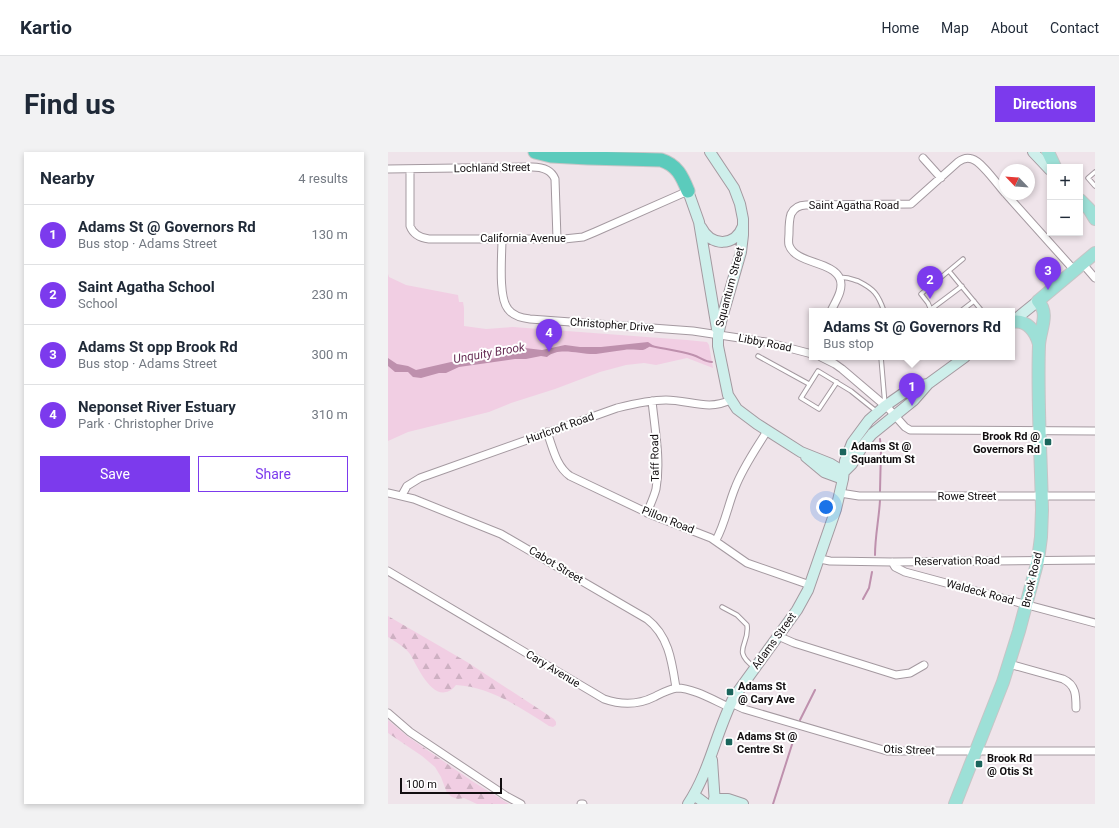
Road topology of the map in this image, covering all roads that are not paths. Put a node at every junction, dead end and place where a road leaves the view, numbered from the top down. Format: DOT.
graph roads {
  1 [pos="535,152"];
  2 [pos="710,152"];
  3 [pos="923,158"];
  4 [pos="388,169"];
  5 [pos="410,169"];
  6 [pos="1095,172"];
  7 [pos="941,178"];
  8 [pos="999,185"];
  9 [pos="1095,186"];
  10 [pos="688,191"];
  11 [pos="1014,200"];
  12 [pos="1083,203"];
  13 [pos="1093,215"];
  14 [pos="699,222"];
  15 [pos="743,225"];
  16 [pos="502,238"];
  17 [pos="557,239"];
  18 [pos="1095,248"];
  19 [pos="963,259"];
  20 [pos="1084,262"];
  21 [pos="949,271"];
  22 [pos="839,278"];
  23 [pos="1095,278"];
  24 [pos="962,286"];
  25 [pos="974,301"];
  26 [pos="1038,301"];
  27 [pos="832,308"];
  28 [pos="883,308"];
  29 [pos="929,308"];
  30 [pos="933,308"];
  31 [pos="965,308"];
  32 [pos="980,308"];
  33 [pos="1015,320"];
  34 [pos="1015,322"];
  35 [pos="718,335"];
  36 [pos="1039,344"];
  37 [pos="809,352"];
  38 [pos="758,356"];
  39 [pos="827,360"];
  40 [pos="881,360"];
  41 [pos="958,360"];
  42 [pos="837,382"];
  43 [pos="809,384"];
  44 [pos="928,384"];
  45 [pos="730,400"];
  46 [pos="652,401"];
  47 [pos="881,409"];
  48 [pos="895,415"];
  49 [pos="861,429"];
  50 [pos="767,431"];
  51 [pos="1040,431"];
  52 [pos="1095,431"];
  53 [pos="547,432"];
  54 [pos="869,437"];
  55 [pos="844,476"];
  56 [pos="388,492"];
  57 [pos="840,493"];
  58 [pos="402,495"];
  59 [pos="1041,496"];
  60 [pos="1095,496"];
  61 [pos="647,513"];
  62 [pos="716,540"];
  63 [pos="820,559"];
  64 [pos="1038,560"];
  65 [pos="1095,560"];
  66 [pos="892,562"];
  67 [pos="388,571"];
  68 [pos="810,584"];
  69 [pos="1027,604"];
  70 [pos="722,606"];
  71 [pos="1095,623"];
  72 [pos="778,636"];
  73 [pos="1009,664"];
  74 [pos="924,665"];
  75 [pos="755,668"];
  76 [pos="676,688"];
  77 [pos="730,705"];
  78 [pos="1076,708"];
  79 [pos="388,713"];
  80 [pos="714,748"];
  81 [pos="976,751"];
  82 [pos="1095,751"];
  83 [pos="691,800"];
  84 [pos="712,802"];
  85 [pos="521,804"];
  86 [pos="744,804"];
  87 [pos="955,804"];
  1 -- 10 [label="highway"];
  2 -- 15 [label="main road, Squantum Street"];
  3 -- 7 [label="street"];
  4 -- 5 [label="street, Lochland Street"];
  5 -- 16 [label="street, California Avenue"];
  5 -- 17 [label="street, Lochland Street"];
  6 -- 9 [label="lane"];
  7 -- 8 [label="street, Saint Agatha Road"];
  7 -- 22 [label="street, Saint Agatha Road"];
  10 -- 14 [label="main road, Squantum Street"];
  10 -- 17 [label="street, California Avenue"];
  11 -- 20 [label="street, Saint Agatha Road"];
  12 -- 13 [label="main road"];
  14 -- 15 [label="main road"];
  14 -- 35 [label="main road, Squantum Street"];
  15 -- 35 [label="main road, Squantum Street"];
  16 -- 17 [label="street, California Avenue"];
  16 -- 35 [label="street, Christopher Drive"];
  18 -- 20 [label="main road"];
  19 -- 21 [label="lane"];
  20 -- 23 [label="street, Saint Agatha Road"];
  20 -- 26 [label="main road"];
  21 -- 24 [label="lane"];
  21 -- 29 [label="lane"];
  22 -- 27 [label="street"];
  22 -- 28 [label="lane"];
  24 -- 25 [label="lane"];
  24 -- 30 [label="lane"];
  25 -- 31 [label="lane"];
  25 -- 32 [label="lane"];
  26 -- 33 [label="main road"];
  26 -- 36 [label="main road, Brook Road"];
  34 -- 36 [label="main road"];
  35 -- 37 [label="street, Libby Road"];
  35 -- 45 [label="main road, Squantum Street"];
  36 -- 51 [label="main road, Brook Road"];
  38 -- 43 [label="lane"];
  39 -- 47 [label="street"];
  40 -- 47 [label="lane"];
  41 -- 44 [label="main road, Adams Street"];
  42 -- 43 [label="lane"];
  42 -- 43 [label="lane"];
  42 -- 47 [label="lane"];
  44 -- 47 [label="main road, Adams Street"];
  44 -- 48 [label="main road, Adams Street"];
  45 -- 46 [label="street, Hurlcroft Road"];
  45 -- 50 [label="main road, Squantum Street"];
  46 -- 53 [label="street, Hurlcroft Road"];
  46 -- 61 [label="street, Taff Road"];
  47 -- 48 [label="street"];
  47 -- 49 [label="main road, Adams Street"];
  48 -- 51 [label="street"];
  48 -- 54 [label="main road, Adams Street"];
  49 -- 54 [label="main road"];
  49 -- 55 [label="main road, Adams Street"];
  50 -- 55 [label="main road, Squantum Street"];
  50 -- 62 [label="street"];
  51 -- 52 [label="street"];
  51 -- 59 [label="main road, Brook Road"];
  53 -- 58 [label="street, Hurlcroft Road"];
  53 -- 61 [label="street, Pillon Road"];
  54 -- 55 [label="main road, Adams Street"];
  55 -- 57 [label="main road, Adams Street"];
  56 -- 58 [label="street, Cabot Street"];
  57 -- 59 [label="street, Rowe Street"];
  57 -- 63 [label="main road, Adams Street"];
  58 -- 76 [label="street, Cabot Street"];
  59 -- 60 [label="street, Rowe Street"];
  59 -- 64 [label="main road, Brook Road"];
  61 -- 62 [label="street, Pillon Road"];
  62 -- 68 [label="street, Pillon Road"];
  63 -- 66 [label="street, Reservation Road"];
  63 -- 68 [label="main road, Adams Street"];
  64 -- 65 [label="street, Reservation Road"];
  64 -- 66 [label="street, Reservation Road"];
  64 -- 69 [label="main road, Brook Road"];
  66 -- 69 [label="street, Waldeck Road"];
  67 -- 76 [label="street, Cary Avenue"];
  68 -- 72 [label="main road, Adams Street"];
  69 -- 71 [label="street, Waldeck Road"];
  69 -- 73 [label="main road, Brook Road"];
  70 -- 75 [label="lane"];
  72 -- 74 [label="street"];
  72 -- 75 [label="main road, Adams Street"];
  73 -- 78 [label="street"];
  73 -- 81 [label="main road, Brook Road"];
  75 -- 77 [label="main road, Adams Street"];
  76 -- 77 [label="street"];
  77 -- 80 [label="main road, Adams Street"];
  77 -- 81 [label="street, Otis Street"];
  79 -- 85 [label="street"];
  80 -- 83 [label="main road, Adams Street"];
  80 -- 84 [label="main road"];
  81 -- 82 [label="street, Otis Street"];
  81 -- 87 [label="main road, Brook Road"];
  83 -- 84 [label="main road"];
  84 -- 86 [label="main road"];
}
